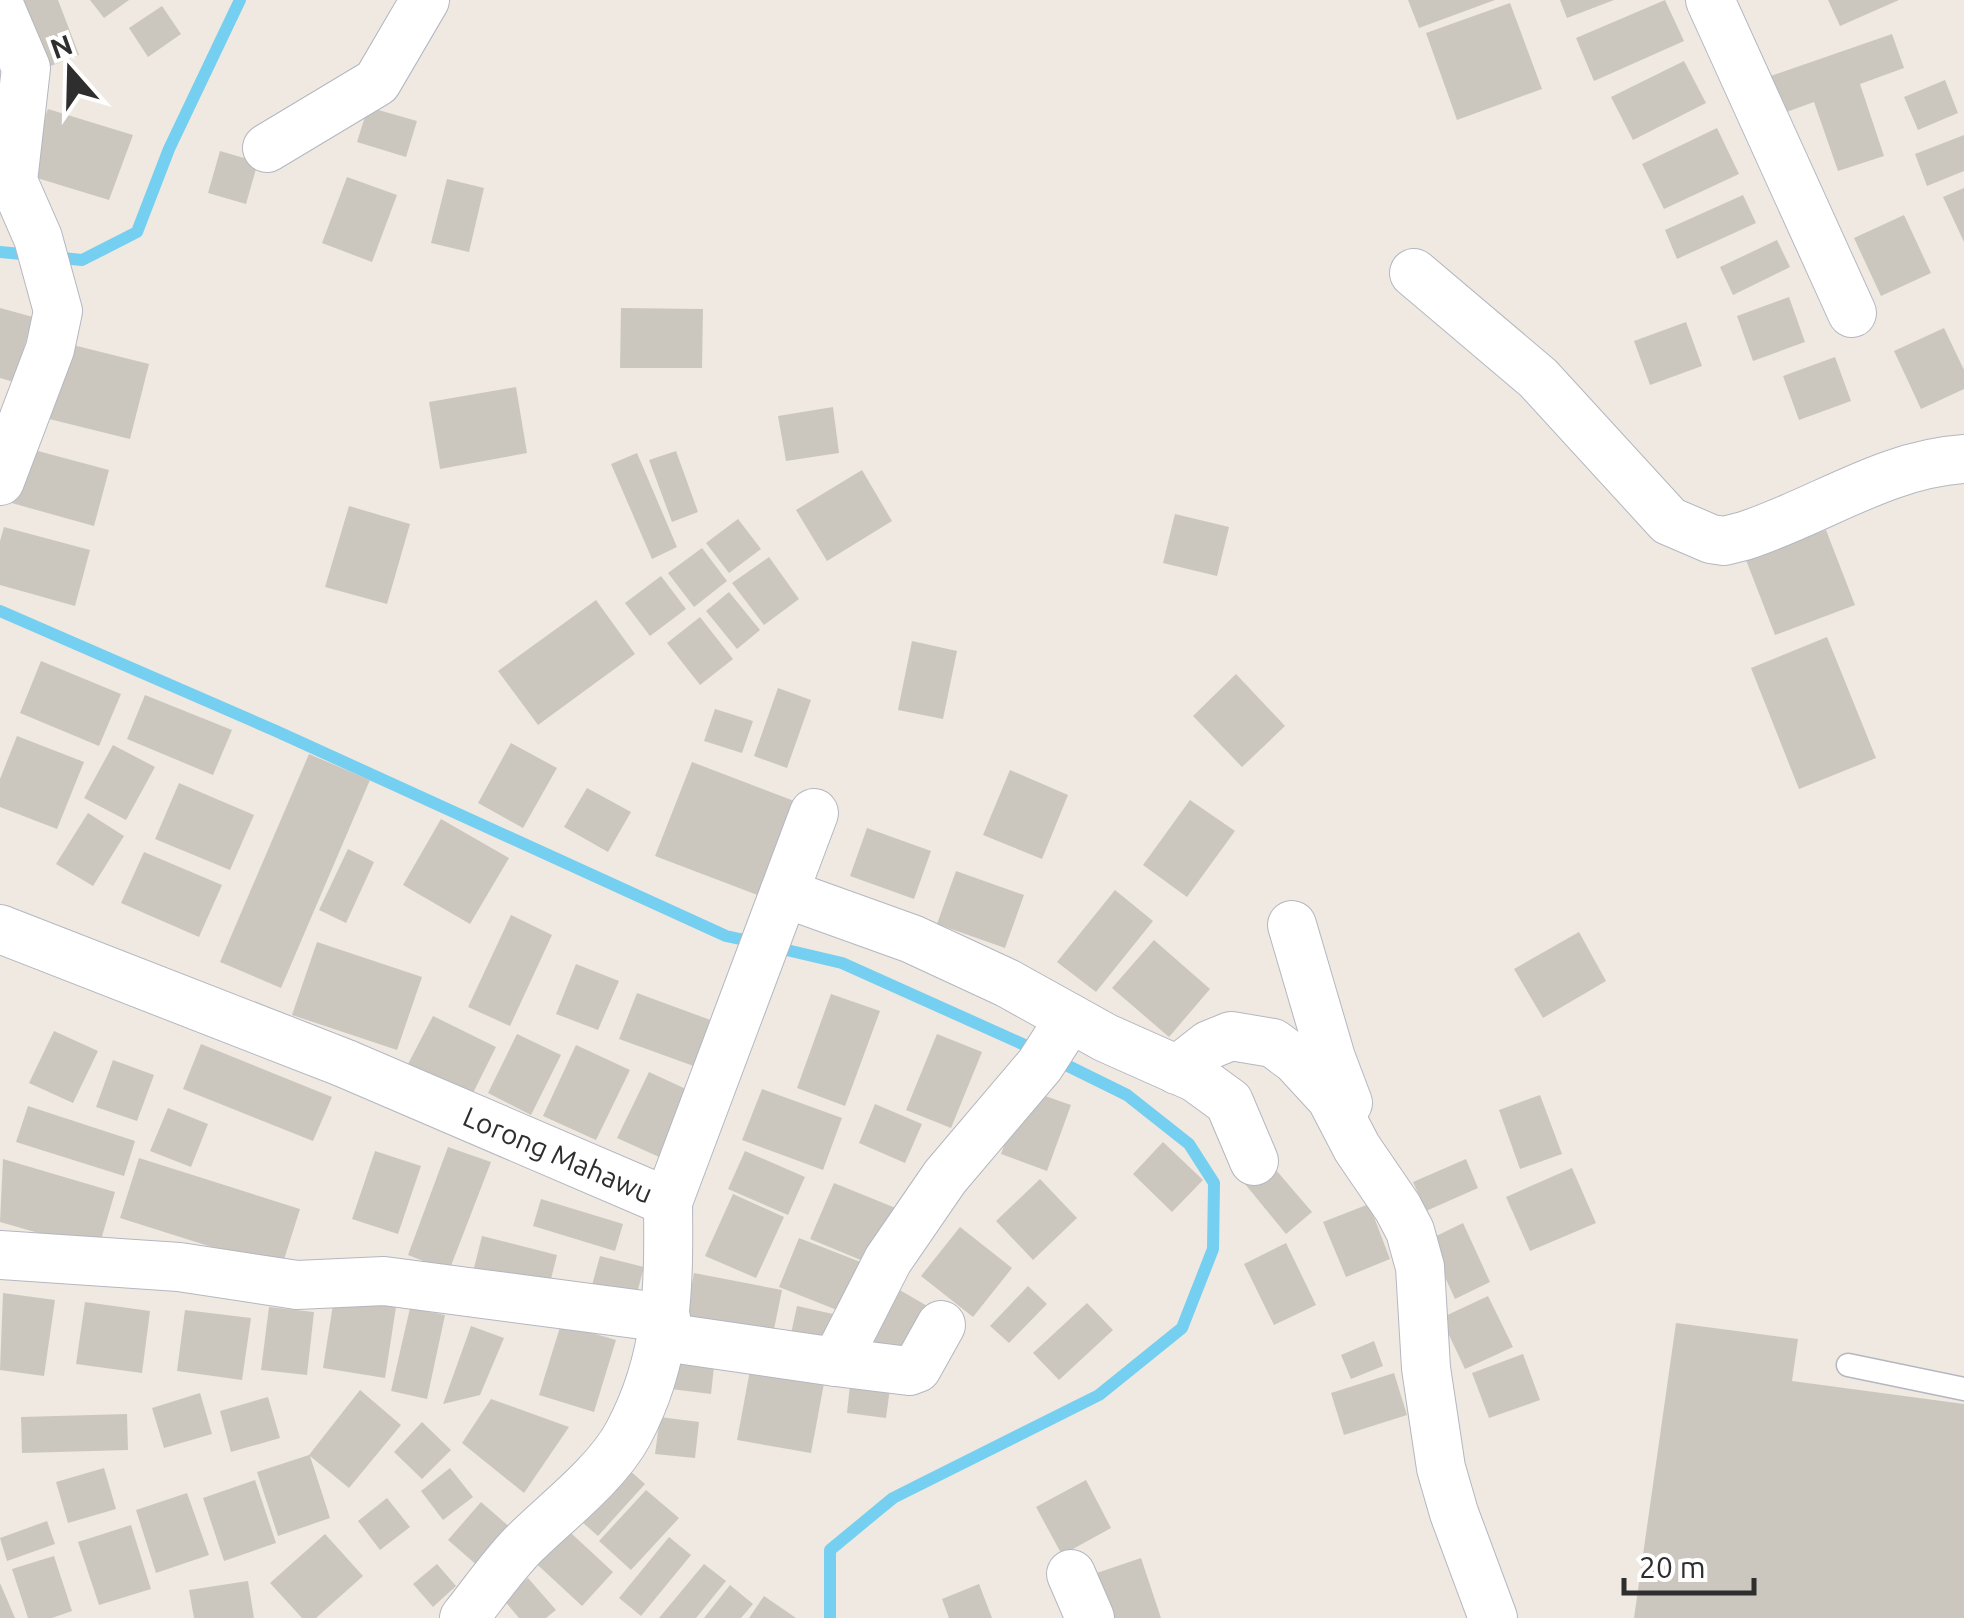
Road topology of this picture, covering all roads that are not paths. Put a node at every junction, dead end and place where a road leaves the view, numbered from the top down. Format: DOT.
graph roads {
  1 [pos="425,0"];
  2 [pos="1710,0"];
  3 [pos="0,7"];
  4 [pos="267,148"];
  5 [pos="1414,273"];
  6 [pos="1852,313"];
  7 [pos="1964,459"];
  8 [pos="0,481"];
  9 [pos="814,812"];
  10 [pos="777,911"];
  11 [pos="1292,925"];
  12 [pos="2,935"];
  13 [pos="1067,1022"];
  14 [pos="1177,1070"];
  15 [pos="1254,1162"];
  16 [pos="1372,1169"];
  17 [pos="668,1202"];
  18 [pos="0,1256"];
  19 [pos="941,1325"];
  20 [pos="665,1328"];
  21 [pos="836,1362"];
  22 [pos="1848,1364"];
  23 [pos="1964,1389"];
  24 [pos="1071,1574"];
  25 [pos="464,1618"];
  26 [pos="1090,1618"];
  27 [pos="1493,1618"];
  1 -- 4 [label="street"];
  2 -- 6 [label="street"];
  3 -- 8 [label="street"];
  5 -- 7 [label="street"];
  9 -- 10 [label="street"];
  10 -- 13 [label="street"];
  10 -- 17 [label="street"];
  11 -- 16 [label="street"];
  12 -- 17 [label="street, Lorong Mahawu"];
  13 -- 14 [label="street"];
  13 -- 21 [label="street"];
  14 -- 15 [label="street"];
  14 -- 16 [label="street"];
  16 -- 27 [label="street"];
  17 -- 20 [label="street, Lorong Mahawu"];
  18 -- 20 [label="street"];
  19 -- 21 [label="street"];
  20 -- 21 [label="street"];
  20 -- 25 [label="street, Lorong Mahawu"];
  22 -- 23 [label="lane"];
  24 -- 26 [label="street"];
}
